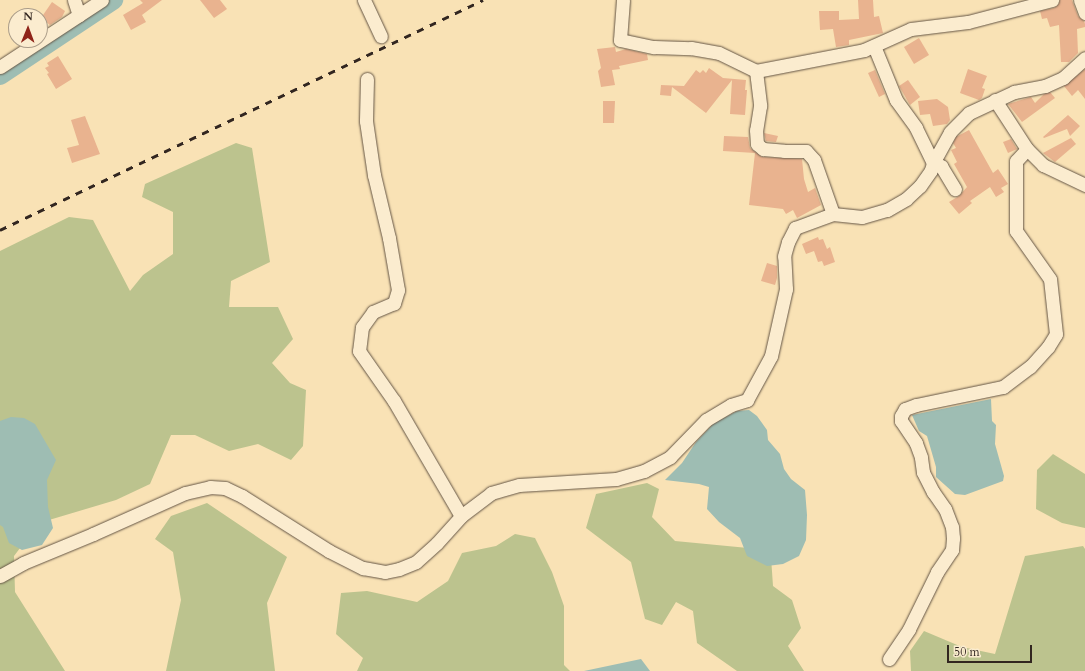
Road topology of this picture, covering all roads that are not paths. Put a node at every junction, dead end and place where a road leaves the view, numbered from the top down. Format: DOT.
graph roads {
  1 [pos="74,0"];
  2 [pos="102,0"];
  3 [pos="364,0"];
  4 [pos="623,0"];
  5 [pos="1052,0"];
  6 [pos="1080,0"];
  7 [pos="1085,13"];
  8 [pos="79,15"];
  9 [pos="381,36"];
  10 [pos="874,46"];
  11 [pos="1085,58"];
  12 [pos="0,67"];
  13 [pos="756,71"];
  14 [pos="367,79"];
  15 [pos="995,100"];
  16 [pos="1027,149"];
  17 [pos="933,162"];
  18 [pos="1085,185"];
  19 [pos="955,188"];
  20 [pos="833,214"];
  21 [pos="461,516"];
  22 [pos="0,576"];
  23 [pos="889,659"];
  1 -- 8 [label="street"];
  2 -- 8 [label="street"];
  3 -- 9 [label="street"];
  4 -- 13 [label="street"];
  5 -- 10 [label="street"];
  6 -- 7 [label="street"];
  8 -- 12 [label="street"];
  10 -- 13 [label="street"];
  10 -- 17 [label="street"];
  11 -- 15 [label="street"];
  13 -- 20 [label="street"];
  14 -- 21 [label="street"];
  15 -- 16 [label="street"];
  15 -- 17 [label="street"];
  16 -- 18 [label="street"];
  16 -- 23 [label="street"];
  17 -- 19 [label="street"];
  17 -- 20 [label="street"];
  20 -- 21 [label="street"];
  21 -- 22 [label="street"];
}
